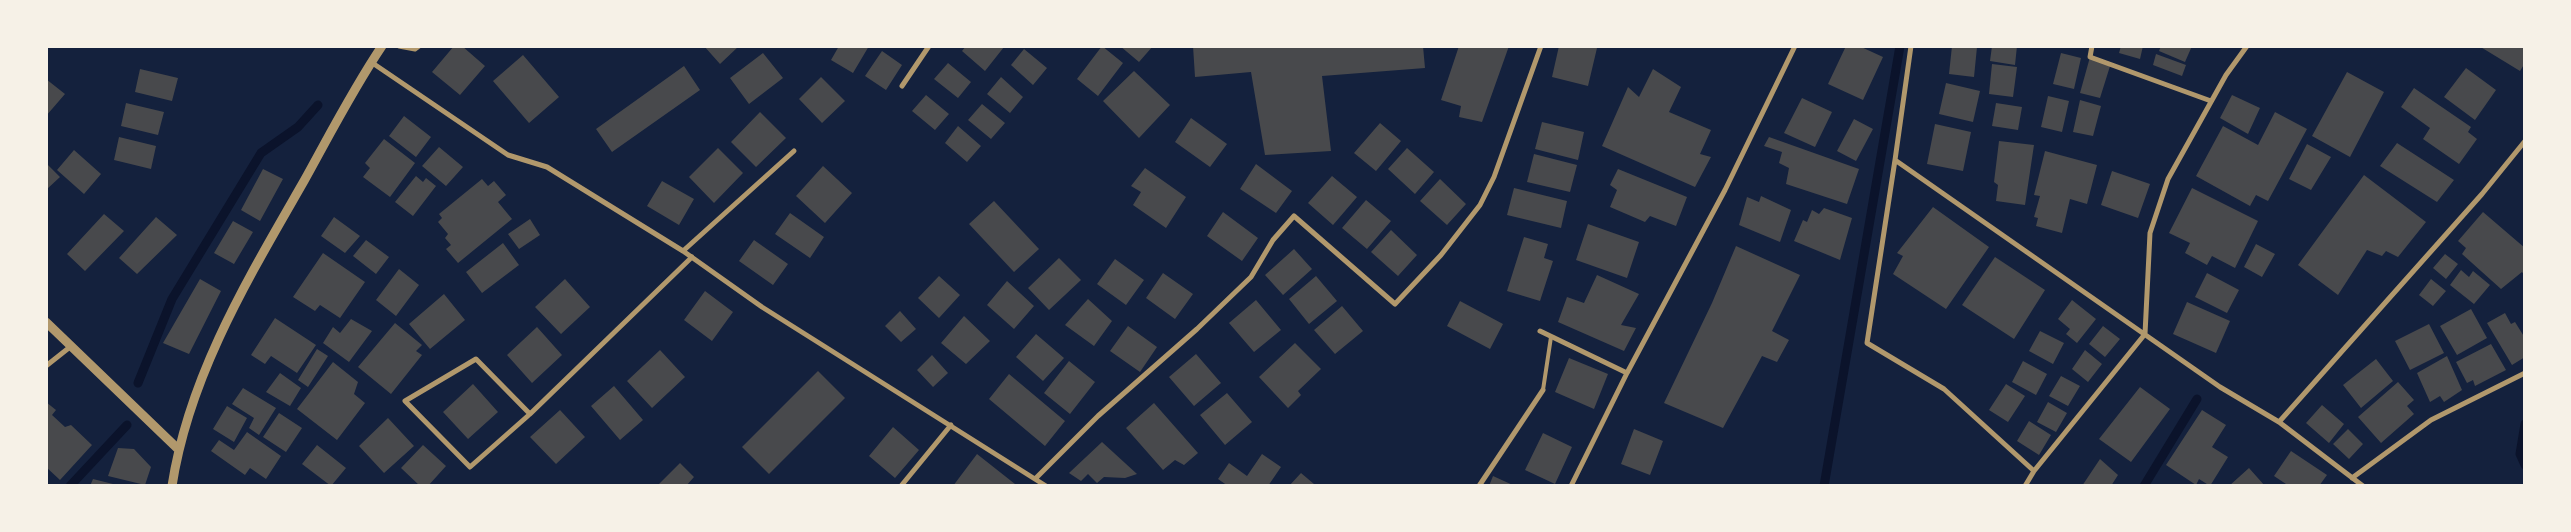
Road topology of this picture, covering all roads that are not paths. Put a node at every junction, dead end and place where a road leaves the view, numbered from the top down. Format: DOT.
graph roads {
  1 [pos="382,46"];
  2 [pos="400,46"];
  3 [pos="419,46"];
  4 [pos="929,46"];
  5 [pos="1541,46"];
  6 [pos="1794,46"];
  7 [pos="1911,46"];
  8 [pos="2092,46"];
  9 [pos="2247,46"];
  10 [pos="371,62"];
  11 [pos="902,86"];
  12 [pos="2211,101"];
  13 [pos="2525,140"];
  14 [pos="794,150"];
  15 [pos="1894,160"];
  16 [pos="683,251"];
  17 [pos="692,257"];
  18 [pos="46,322"];
  19 [pos="1540,332"];
  20 [pos="2145,334"];
  21 [pos="1551,337"];
  22 [pos="70,347"];
  23 [pos="46,366"];
  24 [pos="1627,373"];
  25 [pos="2525,373"];
  26 [pos="1543,390"];
  27 [pos="530,414"];
  28 [pos="2279,422"];
  29 [pos="951,425"];
  30 [pos="178,449"];
  31 [pos="2034,471"];
  32 [pos="1036,478"];
  33 [pos="2352,478"];
  34 [pos="172,486"];
  35 [pos="901,486"];
  36 [pos="1046,486"];
  37 [pos="1479,486"];
  38 [pos="1571,486"];
  39 [pos="2025,486"];
  40 [pos="2363,486"];
  1 -- 10 [label="street"];
  2 -- 3 [label="street"];
  4 -- 11 [label="street"];
  5 -- 32 [label="street"];
  6 -- 24 [label="street"];
  7 -- 15 [label="street"];
  8 -- 12 [label="street"];
  9 -- 12 [label="street"];
  10 -- 16 [label="street"];
  10 -- 30 [label="street"];
  12 -- 20 [label="street"];
  13 -- 28 [label="street"];
  14 -- 16 [label="street"];
  15 -- 20 [label="street"];
  15 -- 31 [label="street"];
  16 -- 17 [label="street"];
  17 -- 27 [label="street"];
  17 -- 29 [label="street"];
  18 -- 22 [label="street"];
  19 -- 21 [label="street"];
  20 -- 28 [label="street"];
  20 -- 31 [label="street"];
  21 -- 24 [label="street"];
  21 -- 26 [label="lane"];
  22 -- 23 [label="street"];
  22 -- 30 [label="street"];
  24 -- 38 [label="street"];
  25 -- 33 [label="street"];
  26 -- 37 [label="street"];
  27 -- 27 [label="street"];
  28 -- 33 [label="street"];
  29 -- 32 [label="street"];
  29 -- 35 [label="street"];
  30 -- 34 [label="street"];
  31 -- 39 [label="street"];
  32 -- 36 [label="street"];
  33 -- 40 [label="street"];
}
